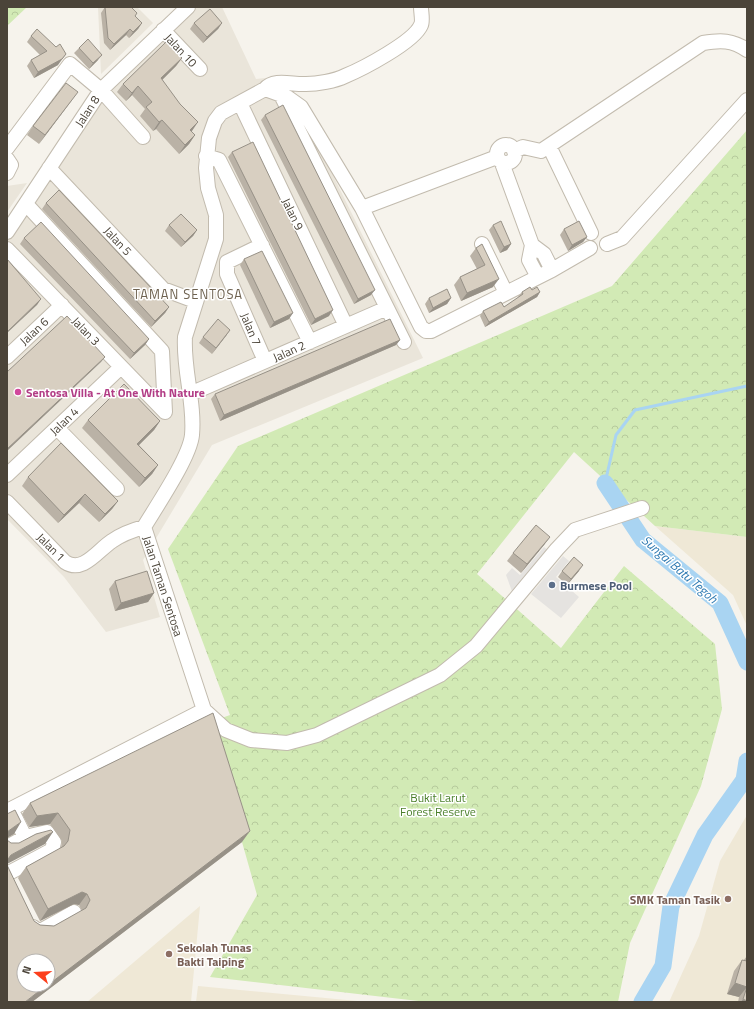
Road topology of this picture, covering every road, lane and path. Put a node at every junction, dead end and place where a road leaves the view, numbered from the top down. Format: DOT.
graph roads {
  1 [pos="188,7"];
  2 [pos="421,7"];
  3 [pos="163,30"];
  4 [pos="747,50"];
  5 [pos="200,70"];
  6 [pos="265,89"];
  7 [pos="101,90"];
  8 [pos="280,93"];
  9 [pos="747,100"];
  10 [pos="240,103"];
  11 [pos="143,137"];
  12 [pos="550,146"];
  13 [pos="7,148"];
  14 [pos="206,156"];
  15 [pos="7,159"];
  16 [pos="499,160"];
  17 [pos="49,168"];
  18 [pos="7,173"];
  19 [pos="26,204"];
  20 [pos="362,208"];
  21 [pos="7,232"];
  22 [pos="591,233"];
  23 [pos="482,244"];
  24 [pos="607,244"];
  25 [pos="262,245"];
  26 [pos="532,245"];
  27 [pos="590,248"];
  28 [pos="7,249"];
  29 [pos="552,270"];
  30 [pos="538,277"];
  31 [pos="506,293"];
  32 [pos="195,301"];
  33 [pos="62,305"];
  34 [pos="387,308"];
  35 [pos="346,326"];
  36 [pos="310,342"];
  37 [pos="404,342"];
  38 [pos="7,357"];
  39 [pos="265,361"];
  40 [pos="121,367"];
  41 [pos="190,394"];
  42 [pos="57,428"];
  43 [pos="7,475"];
  44 [pos="117,489"];
  45 [pos="7,502"];
  46 [pos="642,508"];
  47 [pos="144,527"];
  48 [pos="204,710"];
  49 [pos="9,810"];
  50 [pos="25,837"];
  51 [pos="7,847"];
  52 [pos="7,874"];
  53 [pos="14,888"];
  54 [pos="74,912"];
  55 [pos="27,915"];
  1 -- 3 [label="street, Jalan 8"];
  2 -- 6 [label="street, Jalan Taman Sentosa"];
  3 -- 5 [label="street, Jalan 10"];
  3 -- 7 [label="street, Jalan 8"];
  4 -- 12 [label="street"];
  6 -- 8 [label="street"];
  6 -- 10 [label="street, Jalan Taman Sentosa"];
  7 -- 11 [label="street"];
  7 -- 13 [label="street"];
  7 -- 17 [label="street, Jalan 8"];
  8 -- 20 [label="street"];
  8 -- 34 [label="street"];
  9 -- 24 [label="street"];
  10 -- 14 [label="street, Jalan Taman Sentosa"];
  10 -- 35 [label="street, Jalan 9"];
  12 -- 16 [label="street"];
  12 -- 22 [label="street"];
  14 -- 25 [label="street"];
  14 -- 32 [label="street, Jalan Taman Sentosa"];
  15 -- 18 [label="street"];
  16 -- 20 [label="street"];
  16 -- 26 [label="street"];
  17 -- 19 [label="street, Jalan 8"];
  17 -- 32 [label="street, Jalan 5"];
  19 -- 21 [label="street, Jalan 8"];
  19 -- 40 [label="street, Jalan 3"];
  20 -- 31 [label="street"];
  22 -- 24 [label="street"];
  22 -- 27 [label="street"];
  23 -- 31 [label="street"];
  24 -- 27 [label="street"];
  25 -- 36 [label="street"];
  25 -- 39 [label="street, Jalan 7"];
  26 -- 29 [label="street"];
  26 -- 30 [label="street"];
  27 -- 29 [label="street"];
  28 -- 33 [label="street, Jalan 3"];
  29 -- 30 [label="street"];
  30 -- 31 [label="street"];
  32 -- 41 [label="street, Jalan Taman Sentosa"];
  33 -- 38 [label="street, Jalan 6"];
  33 -- 40 [label="street, Jalan 3"];
  34 -- 35 [label="street, Jalan 2"];
  34 -- 37 [label="street"];
  35 -- 36 [label="street, Jalan 2"];
  36 -- 39 [label="street, Jalan 2"];
  39 -- 41 [label="street, Jalan 2"];
  40 -- 42 [label="street, Jalan 4"];
  41 -- 47 [label="street, Jalan Taman Sentosa"];
  42 -- 43 [label="street, Jalan 4"];
  42 -- 44 [label="street"];
  45 -- 47 [label="street, Jalan 1"];
  46 -- 48 [label="street"];
  47 -- 48 [label="street, Jalan Taman Sentosa"];
  48 -- 49 [label="street"];
  49 -- 50 [label="street"];
  50 -- 51 [label="street"];
  50 -- 52 [label="street"];
  52 -- 53 [label="street"];
  54 -- 55 [label="street"];
}
